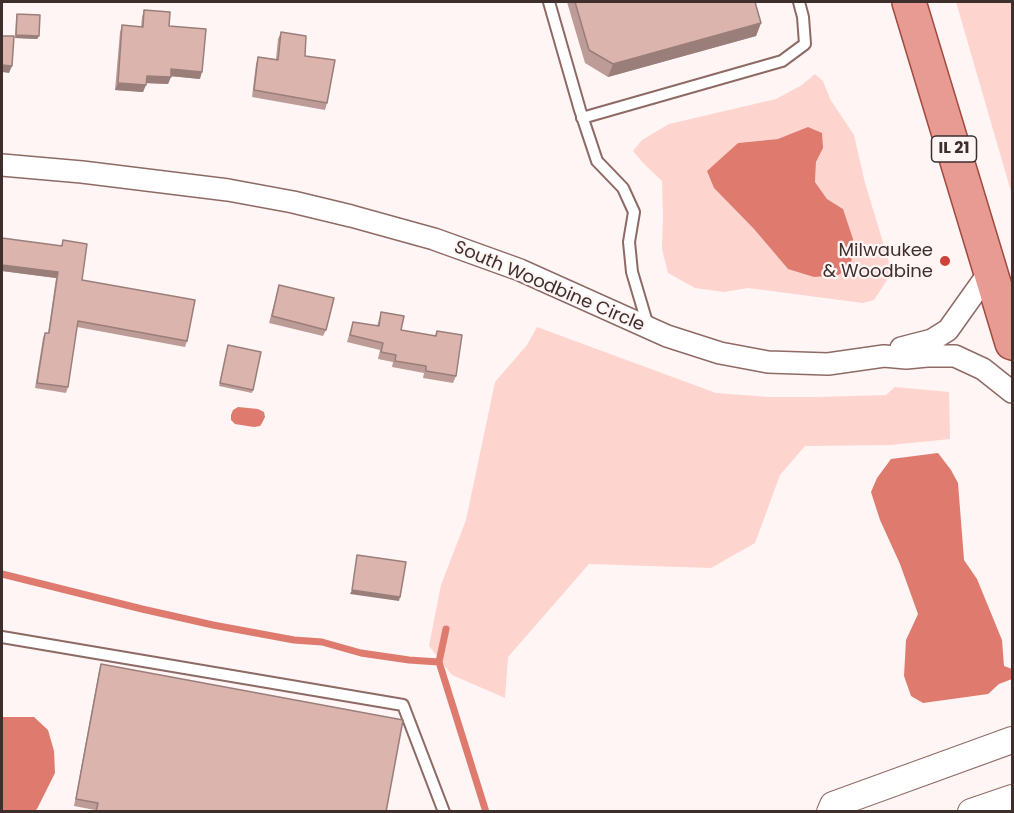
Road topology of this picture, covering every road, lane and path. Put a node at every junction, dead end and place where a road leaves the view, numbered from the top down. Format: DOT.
graph roads {
  1 [pos="549,2"];
  2 [pos="799,2"];
  3 [pos="909,2"];
  4 [pos="582,118"];
  5 [pos="2,165"];
  6 [pos="990,270"];
  7 [pos="648,327"];
  8 [pos="1012,343"];
  9 [pos="884,356"];
  10 [pos="1012,392"];
  11 [pos="2,637"];
  12 [pos="1012,740"];
  13 [pos="1012,798"];
  14 [pos="444,812"];
  15 [pos="830,812"];
  16 [pos="971,812"];
  1 -- 4 [label="lane"];
  2 -- 4 [label="lane"];
  3 -- 6 [label="main road, IL 21"];
  4 -- 7 [label="lane"];
  5 -- 7 [label="street, South Woodbine Circle"];
  6 -- 8 [label="main road, IL 21"];
  6 -- 9 [label="street, South Woodbine Circle"];
  7 -- 9 [label="street, South Woodbine Circle"];
  9 -- 10 [label="street, South Woodbine Circle"];
  11 -- 14 [label="lane"];
  12 -- 15 [label="street"];
  13 -- 16 [label="street"];
}
